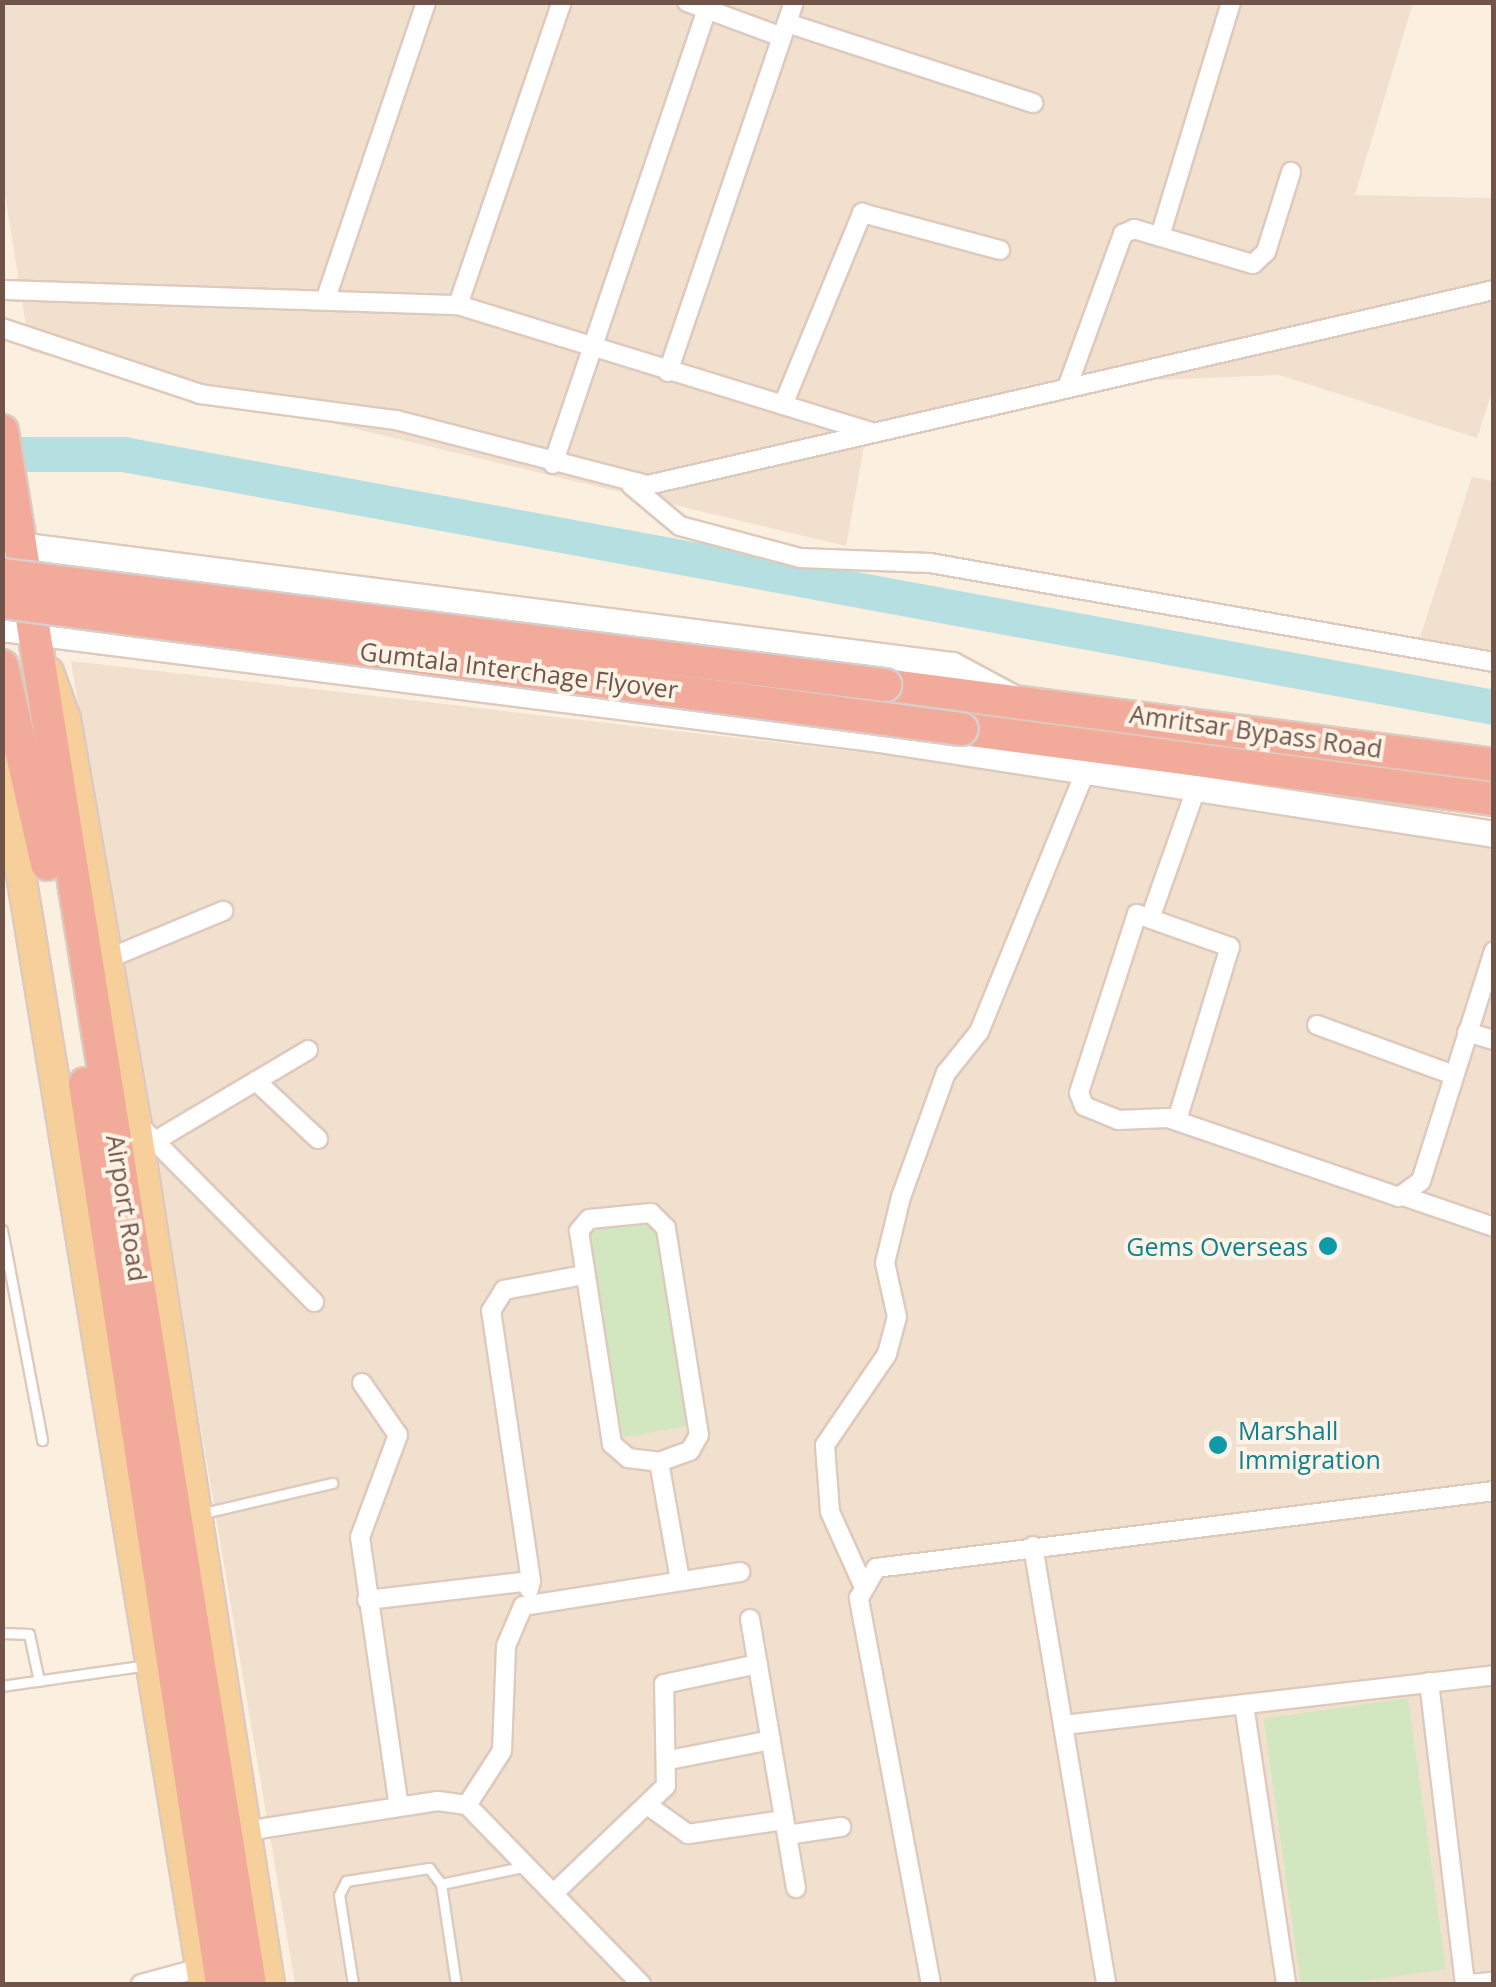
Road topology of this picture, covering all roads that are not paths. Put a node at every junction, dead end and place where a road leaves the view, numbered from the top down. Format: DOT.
graph roads {
  1 [pos="426,2"];
  2 [pos="562,2"];
  3 [pos="687,2"];
  4 [pos="794,2"];
  5 [pos="1231,2"];
  6 [pos="706,10"];
  7 [pos="785,30"];
  8 [pos="1033,103"];
  9 [pos="1291,172"];
  10 [pos="1160,236"];
  11 [pos="1000,250"];
  12 [pos="3,288"];
  13 [pos="1494,290"];
  14 [pos="326,298"];
  15 [pos="458,305"];
  16 [pos="2,328"];
  17 [pos="593,347"];
  18 [pos="668,372"];
  19 [pos="1068,385"];
  20 [pos="782,405"];
  21 [pos="2,432"];
  22 [pos="872,432"];
  23 [pos="553,464"];
  24 [pos="631,484"];
  25 [pos="12,536"];
  26 [pos="2,575"];
  27 [pos="2,602"];
  28 [pos="16,644"];
  29 [pos="1494,662"];
  30 [pos="1018,700"];
  31 [pos="1033,750"];
  32 [pos="2,758"];
  33 [pos="1494,765"];
  34 [pos="1086,770"];
  35 [pos="1197,786"];
  36 [pos="1494,799"];
  37 [pos="1494,834"];
  38 [pos="223,911"];
  39 [pos="1151,916"];
  40 [pos="1494,951"];
  41 [pos="108,959"];
  42 [pos="1317,1025"];
  43 [pos="1468,1032"];
  44 [pos="1494,1040"];
  45 [pos="308,1050"];
  46 [pos="1454,1075"];
  47 [pos="256,1081"];
  48 [pos="1177,1120"];
  49 [pos="145,1132"];
  50 [pos="318,1140"];
  51 [pos="1406,1197"];
  52 [pos="1494,1227"];
  53 [pos="2,1230"];
  54 [pos="584,1275"];
  55 [pos="314,1302"];
  56 [pos="362,1383"];
  57 [pos="42,1440"];
  58 [pos="659,1462"];
  59 [pos="332,1483"];
  60 [pos="1494,1491"];
  61 [pos="197,1514"];
  62 [pos="1033,1546"];
  63 [pos="740,1572"];
  64 [pos="680,1580"];
  65 [pos="532,1581"];
  66 [pos="862,1585"];
  67 [pos="366,1600"];
  68 [pos="523,1606"];
  69 [pos="750,1619"];
  70 [pos="2,1633"];
  71 [pos="152,1664"];
  72 [pos="758,1664"];
  73 [pos="1494,1675"];
  74 [pos="39,1681"];
  75 [pos="1430,1682"];
  76 [pos="2,1686"];
  77 [pos="1244,1705"];
  78 [pos="1064,1725"];
  79 [pos="771,1740"];
  80 [pos="669,1760"];
  81 [pos="467,1804"];
  82 [pos="399,1806"];
  83 [pos="650,1807"];
  84 [pos="840,1827"];
  85 [pos="786,1828"];
  86 [pos="246,1831"];
  87 [pos="530,1865"];
  88 [pos="441,1884"];
  89 [pos="796,1888"];
  90 [pos="555,1892"];
  91 [pos="208,1979"];
  92 [pos="1494,1982"];
  93 [pos="456,1983"];
  94 [pos="141,1984"];
  95 [pos="250,1984"];
  96 [pos="270,1984"];
  97 [pos="353,1984"];
  98 [pos="441,1984"];
  99 [pos="641,1984"];
  100 [pos="932,1984"];
  101 [pos="1106,1984"];
  102 [pos="1286,1984"];
  103 [pos="1467,1984"];
  1 -- 14 [label="street"];
  2 -- 15 [label="street"];
  3 -- 6 [label="street"];
  4 -- 7 [label="street"];
  5 -- 10 [label="street"];
  6 -- 7 [label="street"];
  6 -- 17 [label="street"];
  7 -- 8 [label="street"];
  7 -- 18 [label="street"];
  9 -- 10 [label="street"];
  10 -- 19 [label="street"];
  11 -- 20 [label="street"];
  12 -- 14 [label="street"];
  13 -- 19 [label="street"];
  14 -- 15 [label="street"];
  15 -- 17 [label="street"];
  16 -- 23 [label="street"];
  17 -- 18 [label="street"];
  17 -- 23 [label="street"];
  18 -- 20 [label="street"];
  19 -- 22 [label="street"];
  20 -- 22 [label="street"];
  21 -- 25 [label="highway, Airport Road"];
  22 -- 24 [label="street"];
  23 -- 24 [label="street"];
  24 -- 29 [label="street"];
  25 -- 28 [label="highway, Airport Road"];
  25 -- 30 [label="street"];
  26 -- 30 [label="highway, Gumtala Interchage Flyover, bridge"];
  27 -- 31 [label="highway, Gumtala Interchage Flyover, bridge"];
  28 -- 31 [label="street"];
  28 -- 41 [label="main road"];
  28 -- 91 [label="highway, Airport Road"];
  28 -- 95 [label="highway, Airport Road"];
  30 -- 33 [label="highway, Amritsar Bypass Road"];
  31 -- 34 [label="street"];
  31 -- 36 [label="highway, Amritsar Bypass Road"];
  32 -- 71 [label="main road"];
  34 -- 35 [label="street"];
  34 -- 66 [label="street"];
  35 -- 37 [label="street"];
  35 -- 39 [label="street"];
  38 -- 41 [label="street"];
  39 -- 48 [label="street"];
  39 -- 48 [label="street"];
  40 -- 43 [label="street"];
  41 -- 49 [label="main road"];
  42 -- 46 [label="street"];
  43 -- 44 [label="street"];
  43 -- 46 [label="street"];
  45 -- 47 [label="street"];
  46 -- 51 [label="street"];
  47 -- 49 [label="street"];
  47 -- 50 [label="street"];
  48 -- 51 [label="street"];
  49 -- 55 [label="street"];
  49 -- 61 [label="main road"];
  51 -- 52 [label="street"];
  53 -- 57 [label="lane"];
  54 -- 58 [label="street"];
  54 -- 58 [label="street"];
  54 -- 65 [label="street"];
  56 -- 67 [label="street"];
  58 -- 64 [label="street"];
  59 -- 61 [label="lane"];
  60 -- 62 [label="street"];
  61 -- 86 [label="main road"];
  62 -- 66 [label="street"];
  62 -- 78 [label="street"];
  63 -- 64 [label="street"];
  64 -- 68 [label="street"];
  65 -- 67 [label="street"];
  65 -- 68 [label="street"];
  66 -- 100 [label="street"];
  67 -- 82 [label="street"];
  68 -- 81 [label="street"];
  69 -- 72 [label="street"];
  70 -- 74 [label="lane"];
  71 -- 74 [label="lane"];
  71 -- 91 [label="main road"];
  72 -- 79 [label="street"];
  72 -- 80 [label="street"];
  73 -- 75 [label="street"];
  74 -- 76 [label="lane"];
  75 -- 77 [label="street"];
  75 -- 103 [label="street"];
  77 -- 78 [label="street"];
  77 -- 102 [label="street"];
  78 -- 101 [label="street"];
  79 -- 80 [label="street"];
  79 -- 85 [label="street"];
  80 -- 83 [label="street"];
  81 -- 82 [label="street"];
  81 -- 87 [label="street"];
  82 -- 86 [label="street"];
  83 -- 85 [label="street"];
  83 -- 90 [label="street"];
  84 -- 85 [label="street"];
  85 -- 89 [label="street"];
  86 -- 96 [label="main road"];
  87 -- 88 [label="lane"];
  87 -- 90 [label="street"];
  88 -- 93 [label="lane"];
  88 -- 97 [label="lane"];
  90 -- 99 [label="street"];
  91 -- 94 [label="street"];
  92 -- 103 [label="street"];
  93 -- 98 [label="lane"];
}
